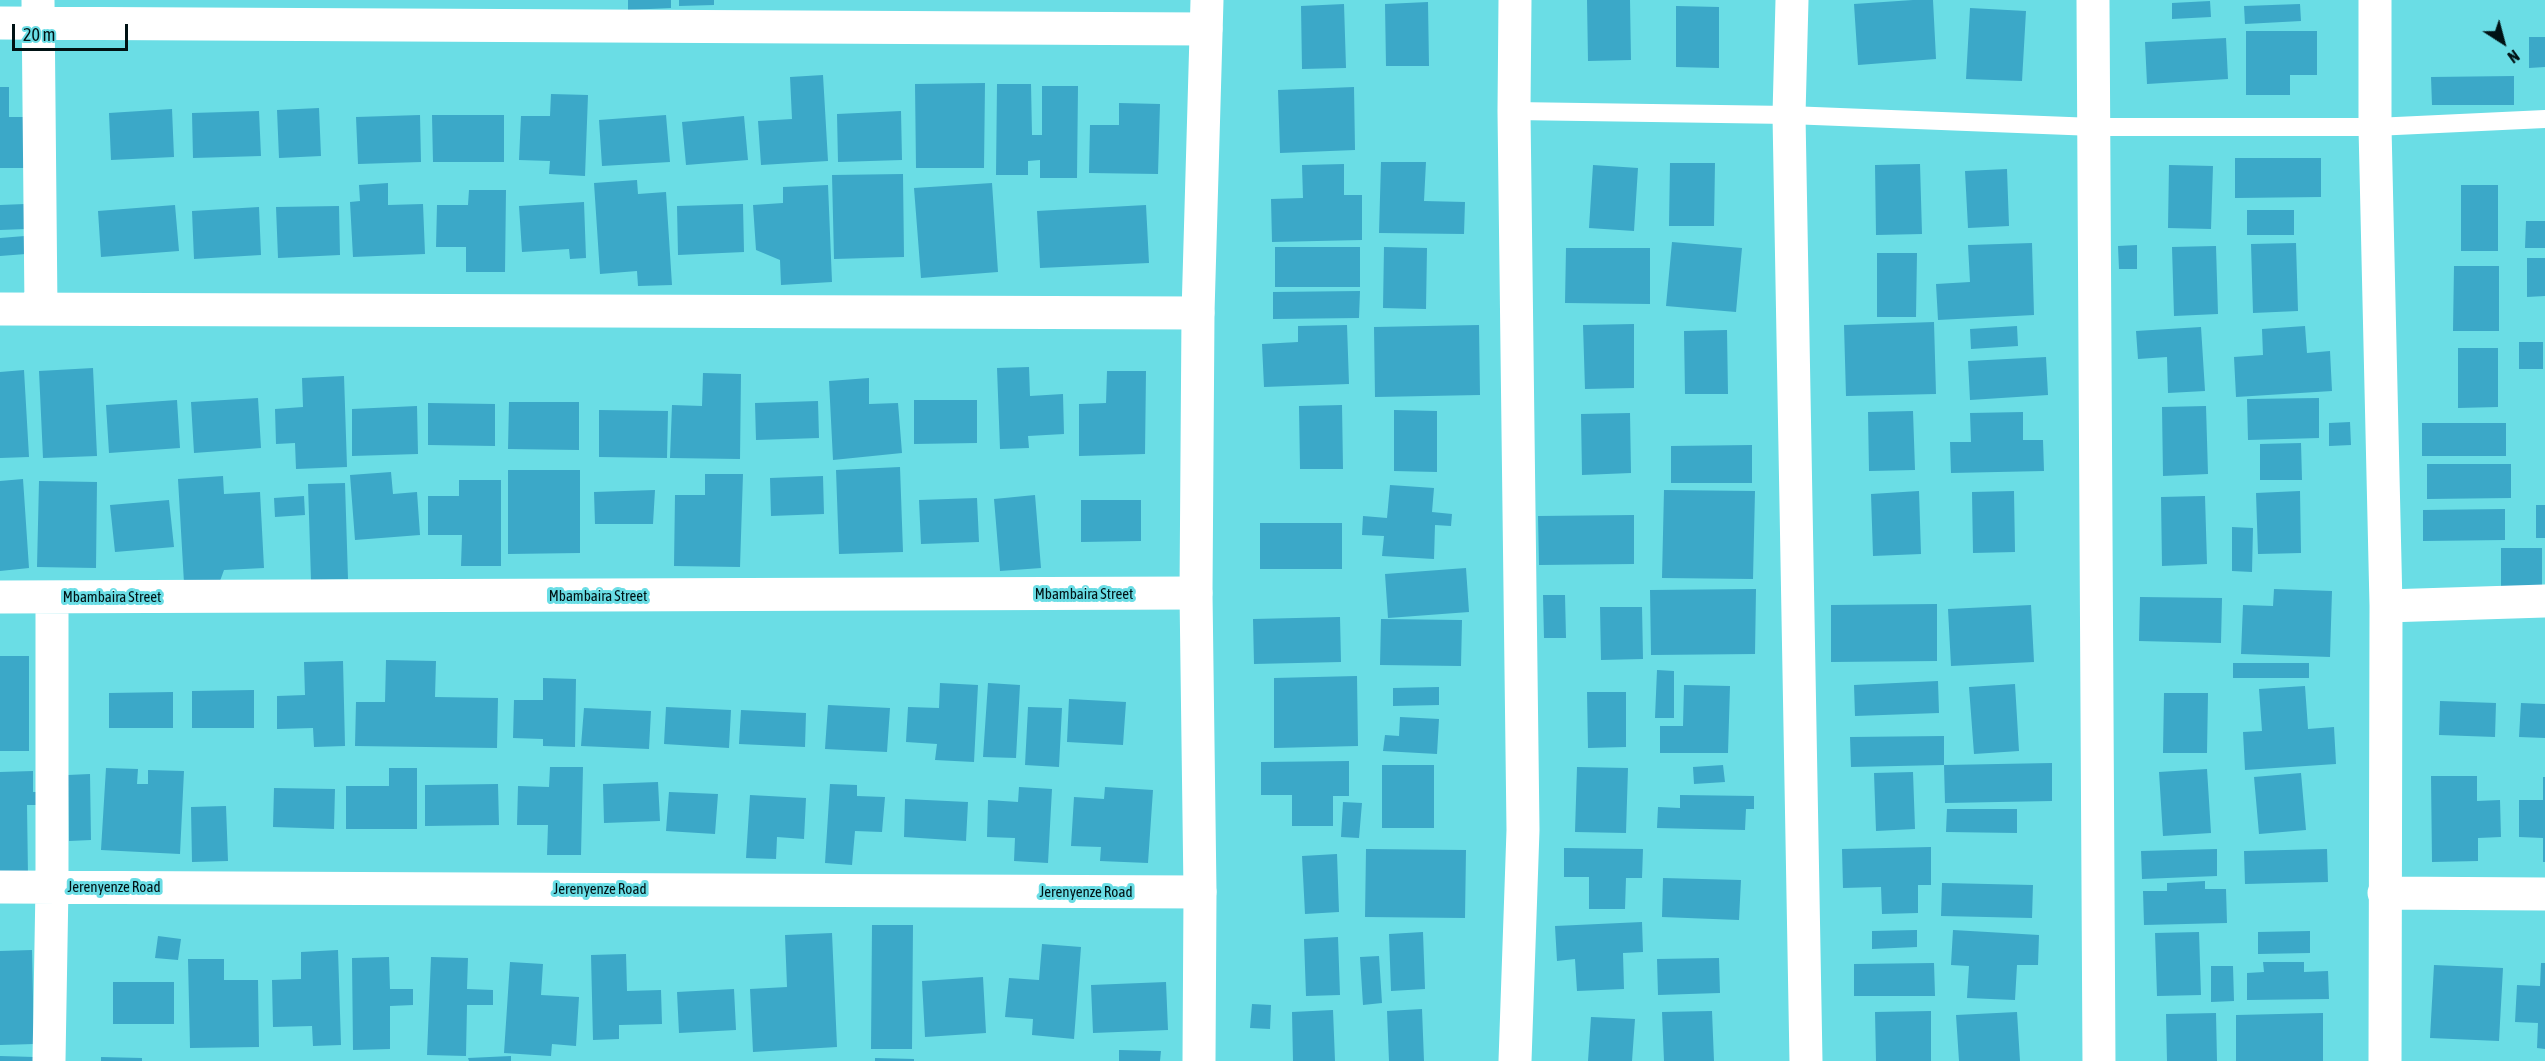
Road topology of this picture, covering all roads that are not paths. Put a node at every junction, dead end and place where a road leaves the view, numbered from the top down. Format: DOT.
graph roads {
  1 [pos="1515,0"];
  2 [pos="1792,0"];
  3 [pos="2093,0"];
  4 [pos="2375,0"];
  5 [pos="38,12"];
  6 [pos="1207,14"];
  7 [pos="0,23"];
  8 [pos="1514,111"];
  9 [pos="1789,115"];
  10 [pos="2545,119"];
  11 [pos="2094,127"];
  12 [pos="2375,127"];
  13 [pos="0,309"];
  14 [pos="41,309"];
  15 [pos="1198,313"];
  16 [pos="1196,593"];
  17 [pos="0,597"];
  18 [pos="52,598"];
  19 [pos="2545,601"];
  20 [pos="2386,606"];
  21 [pos="52,886"];
  22 [pos="0,887"];
  23 [pos="1200,892"];
  24 [pos="2384,893"];
  25 [pos="2545,894"];
  26 [pos="49,1061"];
  27 [pos="1199,1061"];
  28 [pos="1515,1061"];
  29 [pos="1806,1061"];
  30 [pos="2099,1061"];
  31 [pos="2385,1061"];
  1 -- 8 [label="street"];
  2 -- 9 [label="street"];
  3 -- 11 [label="street"];
  4 -- 12 [label="street"];
  5 -- 6 [label="street"];
  5 -- 7 [label="street"];
  5 -- 14 [label="street"];
  6 -- 15 [label="street"];
  8 -- 9 [label="lane"];
  8 -- 28 [label="street"];
  9 -- 11 [label="lane"];
  9 -- 29 [label="street"];
  10 -- 12 [label="lane"];
  11 -- 12 [label="lane"];
  11 -- 30 [label="street"];
  12 -- 20 [label="street"];
  13 -- 14 [label="street"];
  14 -- 15 [label="street"];
  15 -- 16 [label="street"];
  16 -- 18 [label="street, Mbambaira Street"];
  16 -- 23 [label="street"];
  17 -- 18 [label="street, Mbambaira Street"];
  18 -- 21 [label="street"];
  19 -- 20 [label="street"];
  20 -- 24 [label="street"];
  21 -- 22 [label="street, Jerenyenze Road"];
  21 -- 23 [label="street, Jerenyenze Road"];
  21 -- 26 [label="street"];
  23 -- 27 [label="street"];
  24 -- 25 [label="street"];
  24 -- 31 [label="street"];
}
